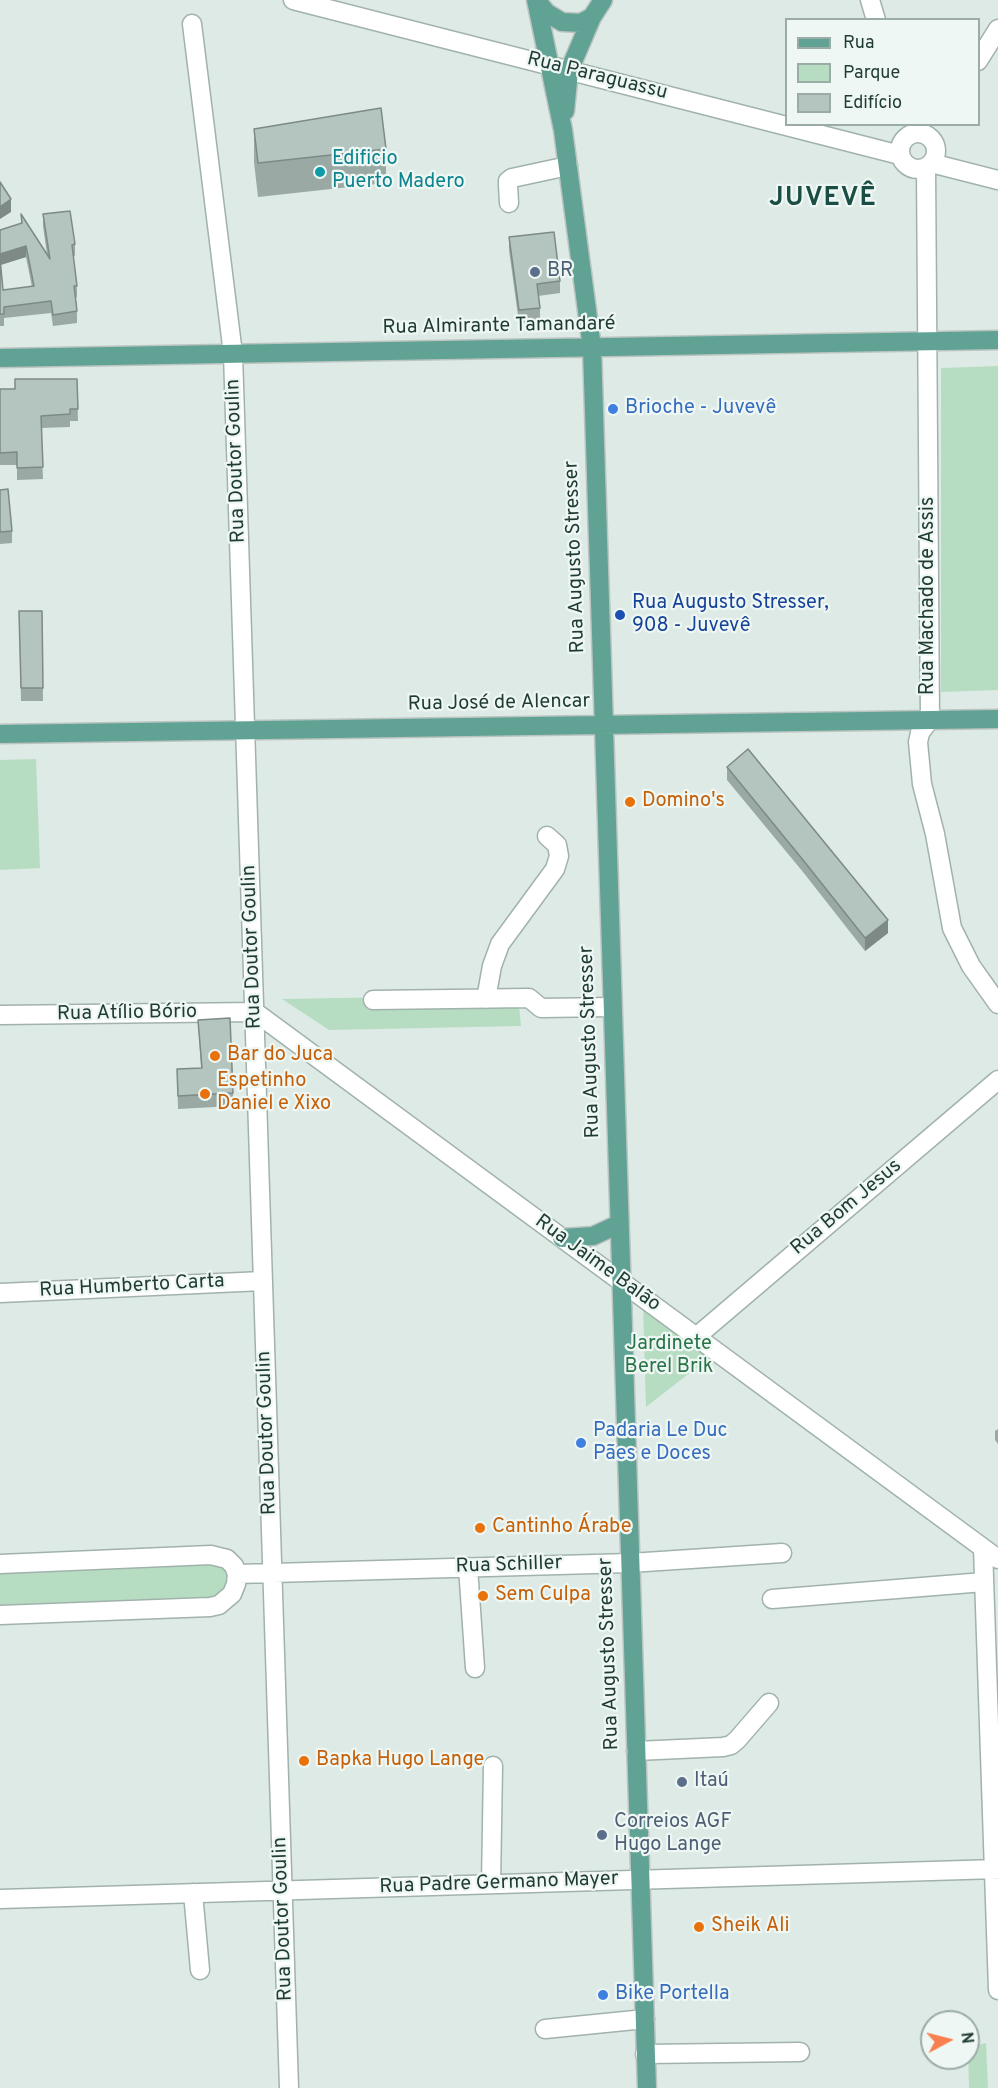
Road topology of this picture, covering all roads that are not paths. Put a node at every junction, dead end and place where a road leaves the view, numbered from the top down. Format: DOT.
graph roads {
  1 [pos="293,0"];
  2 [pos="536,0"];
  3 [pos="603,0"];
  4 [pos="870,0"];
  5 [pos="592,17"];
  6 [pos="875,18"];
  7 [pos="192,24"];
  8 [pos="998,29"];
  9 [pos="980,58"];
  10 [pos="550,65"];
  11 [pos="569,70"];
  12 [pos="785,125"];
  13 [pos="787,126"];
  14 [pos="563,130"];
  15 [pos="907,130"];
  16 [pos="934,131"];
  17 [pos="900,155"];
  18 [pos="928,165"];
  19 [pos="568,166"];
  20 [pos="998,180"];
  21 [pos="509,203"];
  22 [pos="998,340"];
  23 [pos="927,342"];
  24 [pos="592,348"];
  25 [pos="234,354"];
  26 [pos="0,358"];
  27 [pos="930,719"];
  28 [pos="998,719"];
  29 [pos="603,725"];
  30 [pos="246,730"];
  31 [pos="0,734"];
  32 [pos="547,836"];
  33 [pos="486,999"];
  34 [pos="373,1000"];
  35 [pos="998,1004"];
  36 [pos="612,1007"];
  37 [pos="255,1012"];
  38 [pos="0,1016"];
  39 [pos="998,1080"];
  40 [pos="619,1224"];
  41 [pos="562,1238"];
  42 [pos="263,1281"];
  43 [pos="621,1281"];
  44 [pos="0,1293"];
  45 [pos="696,1337"];
  46 [pos="983,1548"];
  47 [pos="782,1553"];
  48 [pos="998,1559"];
  49 [pos="630,1563"];
  50 [pos="0,1564"];
  51 [pos="468,1568"];
  52 [pos="273,1573"];
  53 [pos="237,1574"];
  54 [pos="984,1582"];
  55 [pos="772,1599"];
  56 [pos="0,1615"];
  57 [pos="475,1668"];
  58 [pos="769,1703"];
  59 [pos="636,1751"];
  60 [pos="493,1766"];
  61 [pos="996,1869"];
  62 [pos="640,1880"];
  63 [pos="491,1884"];
  64 [pos="283,1891"];
  65 [pos="192,1893"];
  66 [pos="0,1899"];
  67 [pos="200,1970"];
  68 [pos="998,1990"];
  69 [pos="645,2019"];
  70 [pos="545,2029"];
  71 [pos="800,2052"];
  72 [pos="645,2054"];
  73 [pos="289,2088"];
  74 [pos="646,2088"];
  1 -- 10 [label="street, Rua Paraguassu"];
  2 -- 5 [label="main road"];
  2 -- 10 [label="main road, Rua Augusto Stresser"];
  3 -- 5 [label="main road"];
  4 -- 6 [label="street"];
  5 -- 11 [label="main road"];
  7 -- 25 [label="street, Rua Doutor Goulin"];
  8 -- 9 [label="street"];
  10 -- 11 [label="street, Rua Paraguassu"];
  10 -- 14 [label="main road, Rua Augusto Stresser"];
  11 -- 12 [label="street, Rua Paraguassu"];
  11 -- 14 [label="main road"];
  13 -- 17 [label="street, Rua Paraguassu"];
  14 -- 19 [label="main road, Rua Augusto Stresser"];
  15 -- 16 [label="street"];
  15 -- 17 [label="street"];
  16 -- 18 [label="street"];
  17 -- 18 [label="street"];
  18 -- 20 [label="street"];
  18 -- 23 [label="street, Rua Machado de Assis"];
  19 -- 21 [label="street"];
  19 -- 24 [label="main road, Rua Augusto Stresser"];
  22 -- 23 [label="main road, Rua Almirante Tamandaré"];
  23 -- 24 [label="main road, Rua Almirante Tamandaré"];
  23 -- 27 [label="street, Rua Machado de Assis"];
  24 -- 25 [label="main road, Rua Almirante Tamandaré"];
  24 -- 29 [label="main road, Rua Augusto Stresser"];
  25 -- 26 [label="main road, Rua Almirante Tamandaré"];
  25 -- 30 [label="street, Rua Doutor Goulin"];
  27 -- 28 [label="main road, Rua José de Alencar"];
  27 -- 29 [label="main road, Rua José de Alencar"];
  27 -- 35 [label="street, Rua Machado de Assis"];
  29 -- 30 [label="main road, Rua José de Alencar"];
  29 -- 36 [label="main road, Rua Augusto Stresser"];
  30 -- 31 [label="main road, Rua José de Alencar"];
  30 -- 37 [label="street, Rua Doutor Goulin"];
  32 -- 33 [label="street"];
  33 -- 34 [label="street"];
  33 -- 36 [label="street"];
  36 -- 40 [label="main road, Rua Augusto Stresser"];
  37 -- 38 [label="street, Rua Atílio Bório"];
  37 -- 41 [label="street, Rua Jaime Balão"];
  37 -- 42 [label="street, Rua Doutor Goulin"];
  39 -- 45 [label="street, Rua Bom Jesus"];
  40 -- 41 [label="main road"];
  40 -- 43 [label="main road, Rua Augusto Stresser"];
  41 -- 43 [label="street, Rua Jaime Balão"];
  42 -- 44 [label="street, Rua Humberto Carta"];
  42 -- 52 [label="street, Rua Doutor Goulin"];
  43 -- 45 [label="street, Rua Jaime Balão"];
  43 -- 49 [label="main road, Rua Augusto Stresser"];
  45 -- 46 [label="street, Rua Jaime Balão"];
  46 -- 48 [label="street, Rua Jaime Balão"];
  46 -- 54 [label="street"];
  47 -- 49 [label="street, Rua Schiller"];
  49 -- 51 [label="street, Rua Schiller"];
  49 -- 59 [label="main road, Rua Augusto Stresser"];
  50 -- 53 [label="street"];
  51 -- 52 [label="street, Rua Schiller"];
  51 -- 57 [label="street"];
  52 -- 53 [label="street, Rua Schiller"];
  52 -- 64 [label="street, Rua Doutor Goulin"];
  53 -- 56 [label="street"];
  54 -- 55 [label="street"];
  54 -- 61 [label="street"];
  58 -- 59 [label="street"];
  59 -- 62 [label="main road, Rua Augusto Stresser"];
  60 -- 63 [label="street"];
  61 -- 62 [label="street, Rua Padre Germano Mayer"];
  61 -- 68 [label="street"];
  62 -- 63 [label="street, Rua Padre Germano Mayer"];
  62 -- 69 [label="main road, Rua Augusto Stresser"];
  63 -- 64 [label="street, Rua Padre Germano Mayer"];
  64 -- 65 [label="street, Rua Padre Germano Mayer"];
  64 -- 73 [label="street, Rua Doutor Goulin"];
  65 -- 66 [label="street, Rua Padre Germano Mayer"];
  65 -- 67 [label="street"];
  69 -- 70 [label="street"];
  69 -- 72 [label="main road, Rua Augusto Stresser"];
  71 -- 72 [label="street"];
  72 -- 74 [label="main road, Rua Augusto Stresser"];
}
